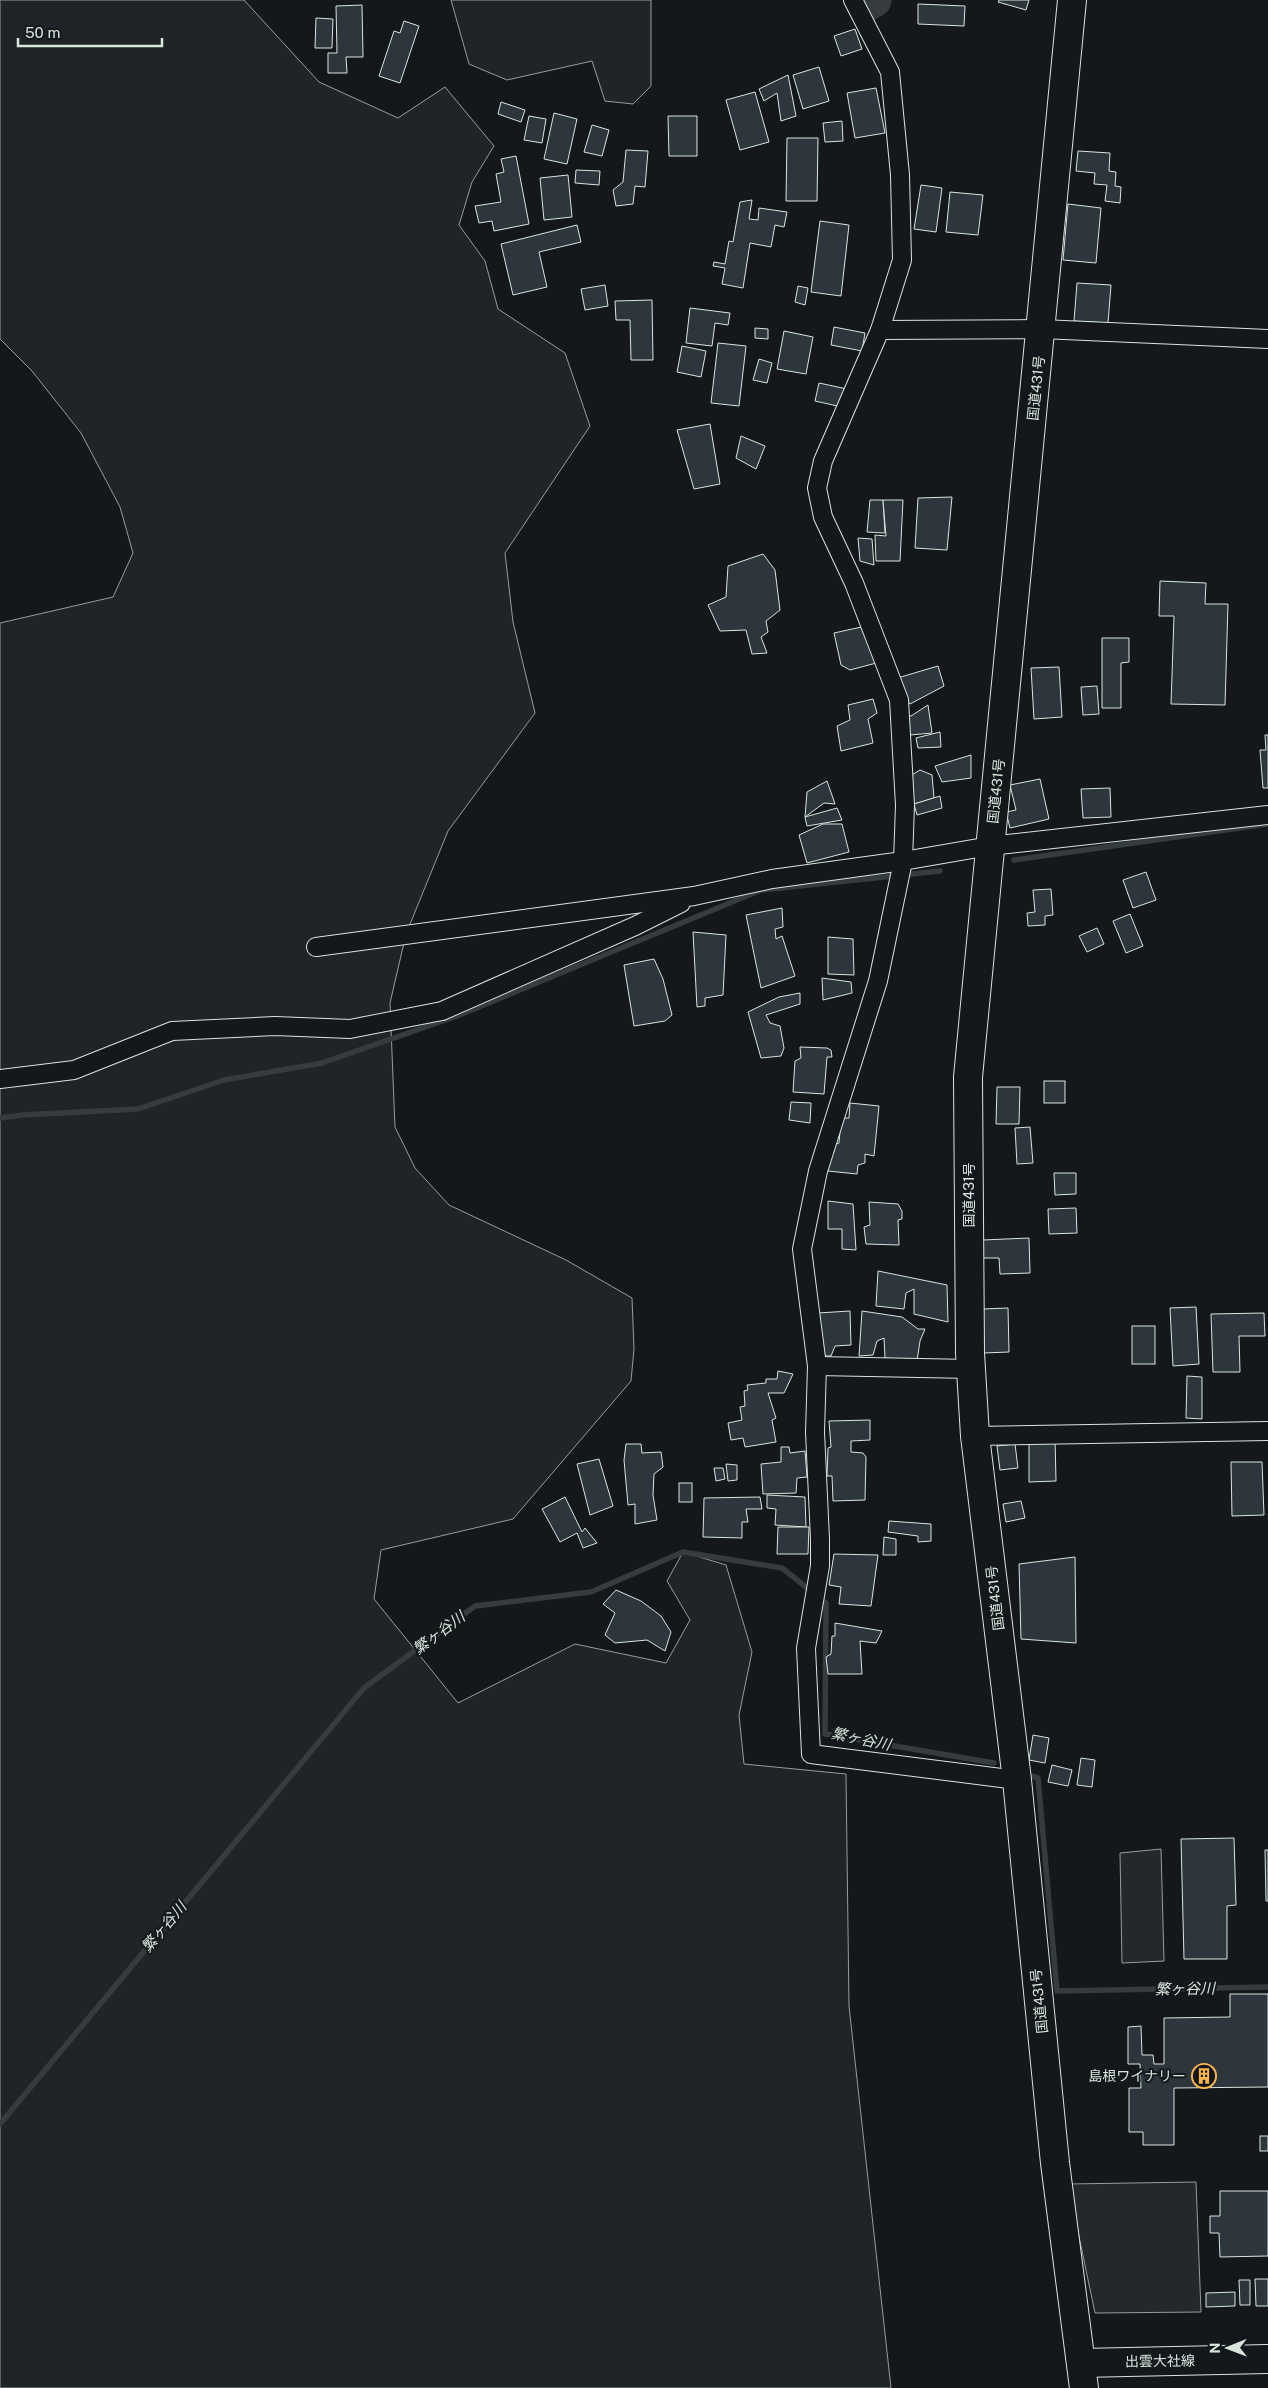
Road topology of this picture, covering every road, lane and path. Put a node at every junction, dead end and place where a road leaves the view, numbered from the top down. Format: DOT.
graph roads {
  1 [pos="853,0"];
  2 [pos="1072,0"];
  3 [pos="1041,329"];
  4 [pos="880,330"];
  5 [pos="1268,339"];
  6 [pos="1268,815"];
  7 [pos="990,846"];
  8 [pos="903,861"];
  9 [pos="694,896"];
  10 [pos="316,947"];
  11 [pos="0,1079"];
  12 [pos="817,1366"];
  13 [pos="971,1369"];
  14 [pos="1268,1431"];
  15 [pos="975,1436"];
  16 [pos="1017,1780"];
  17 [pos="1268,2359"];
  18 [pos="1083,2375"];
  1 -- 4 [label="street"];
  2 -- 3 [label="main road, 国道431号"];
  3 -- 4 [label="street"];
  3 -- 5 [label="street"];
  3 -- 7 [label="main road, 国道431号"];
  4 -- 8 [label="street"];
  6 -- 7 [label="street"];
  7 -- 8 [label="street"];
  7 -- 13 [label="main road, 国道431号"];
  8 -- 9 [label="street"];
  8 -- 12 [label="street"];
  9 -- 10 [label="street"];
  9 -- 11 [label="street"];
  12 -- 13 [label="street"];
  12 -- 16 [label="street"];
  13 -- 15 [label="main road, 国道431号"];
  14 -- 15 [label="street"];
  15 -- 16 [label="main road, 国道431号"];
  16 -- 18 [label="main road, 国道431号"];
  17 -- 18 [label="main road, 出雲大社線"];
}
